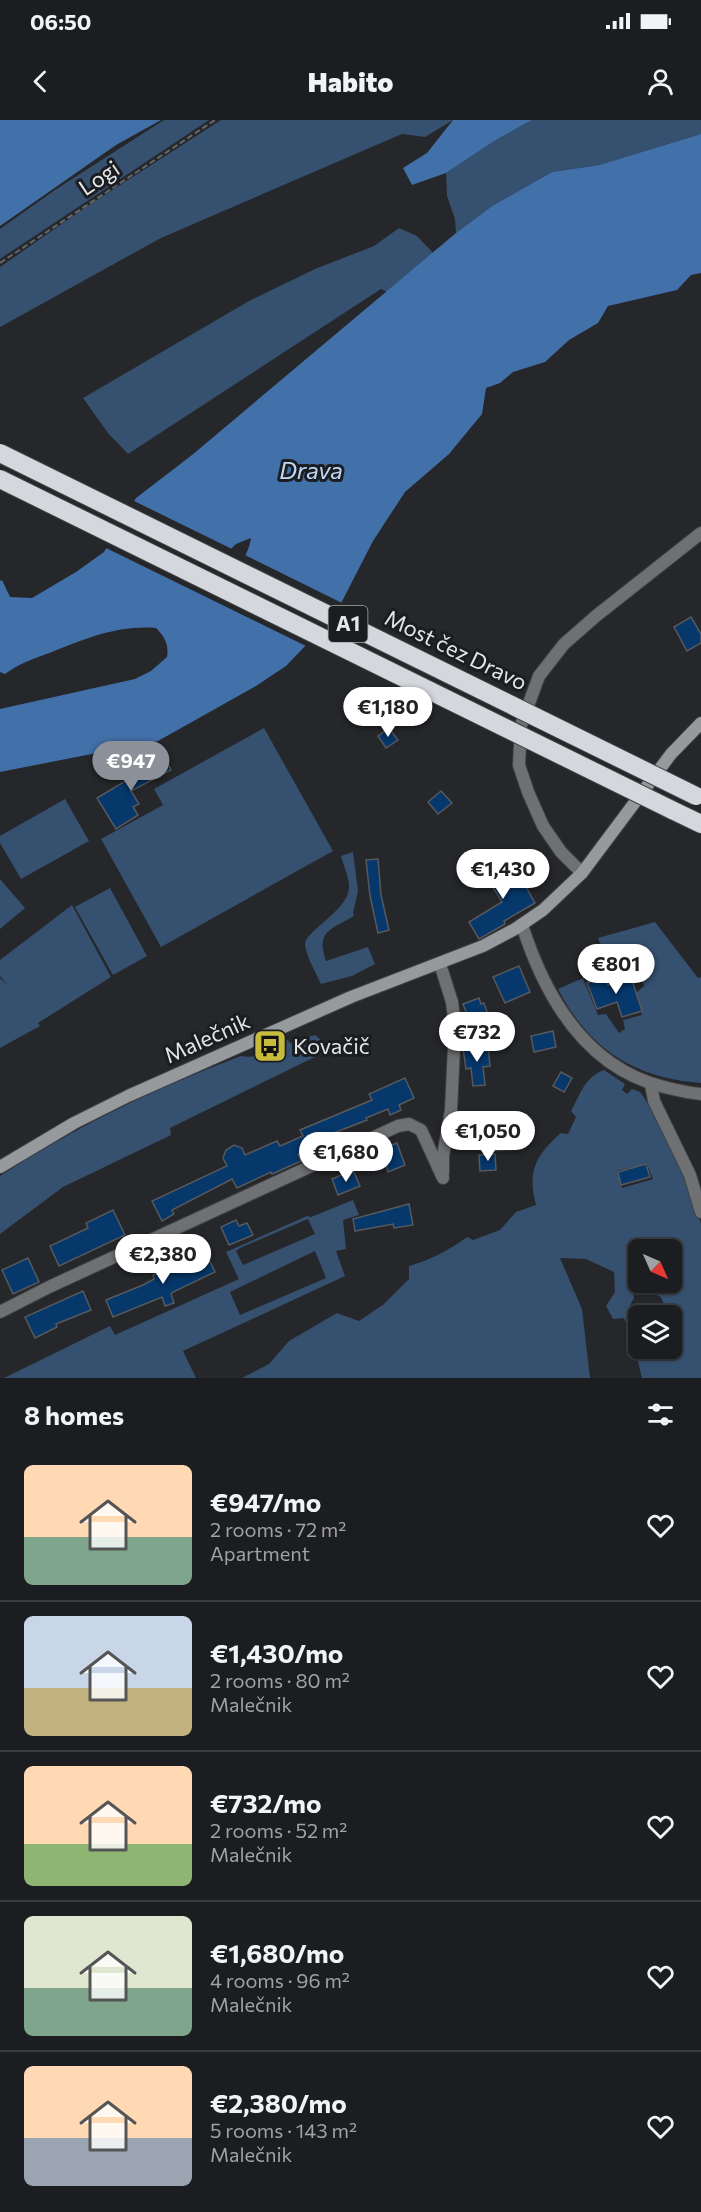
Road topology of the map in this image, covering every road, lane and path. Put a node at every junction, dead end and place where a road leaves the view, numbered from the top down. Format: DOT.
graph roads {
  1 [pos="215,120"];
  2 [pos="0,263"];
  3 [pos="0,453"];
  4 [pos="0,479"];
  5 [pos="701,533"];
  6 [pos="701,723"];
  7 [pos="699,797"];
  8 [pos="701,824"];
  9 [pos="582,873"];
  10 [pos="522,925"];
  11 [pos="440,964"];
  12 [pos="651,1084"];
  13 [pos="701,1094"];
  14 [pos="0,1167"];
  15 [pos="701,1212"];
  16 [pos="0,1312"];
  1 -- 2 [label="path, Logi"];
  3 -- 7 [label="highway, Most čez Dravo / A1, bridge"];
  4 -- 8 [label="highway, A1, bridge"];
  5 -- 9 [label="street"];
  6 -- 9 [label="street, Malečnik"];
  9 -- 10 [label="street, Malečnik"];
  10 -- 11 [label="street, Malečnik"];
  10 -- 12 [label="street"];
  11 -- 14 [label="street, Malečnik"];
  11 -- 16 [label="street"];
  12 -- 13 [label="street"];
  12 -- 15 [label="street"];
}
